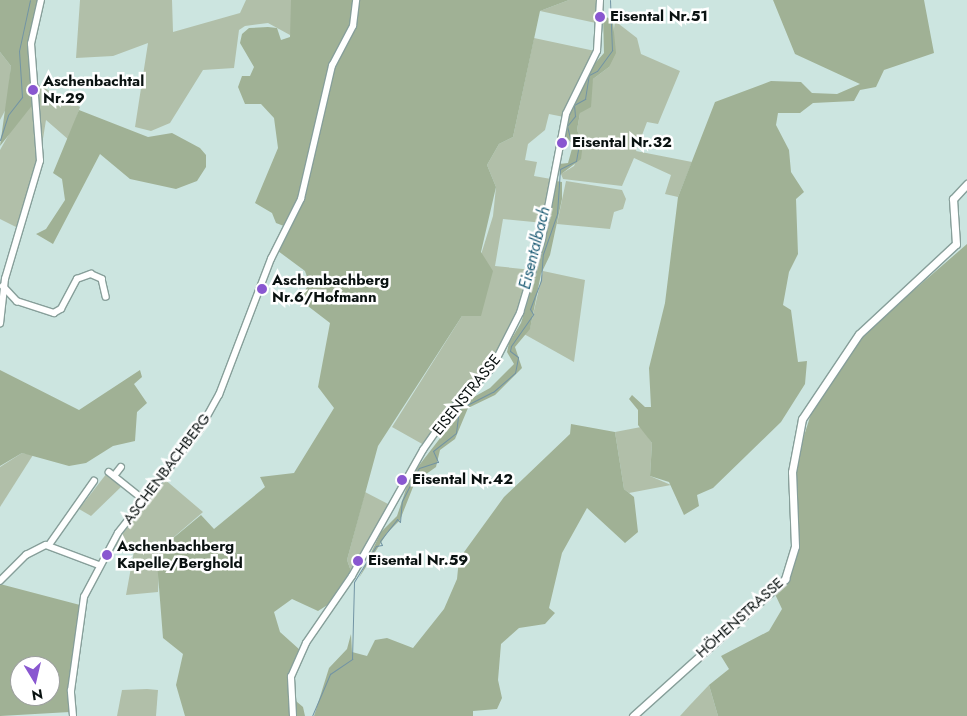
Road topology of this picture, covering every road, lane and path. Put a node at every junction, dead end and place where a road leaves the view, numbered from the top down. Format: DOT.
graph roads {
  1 [pos="41,0"];
  2 [pos="356,0"];
  3 [pos="600,0"];
  4 [pos="967,184"];
  5 [pos="3,286"];
  6 [pos="106,297"];
  7 [pos="0,324"];
  8 [pos="120,466"];
  9 [pos="94,482"];
  10 [pos="143,499"];
  11 [pos="49,545"];
  12 [pos="99,565"];
  13 [pos="0,581"];
  14 [pos="73,716"];
  15 [pos="293,716"];
  16 [pos="633,716"];
  1 -- 5 [label="street"];
  2 -- 10 [label="street, ASCHENBACHBERG"];
  3 -- 15 [label="street, EISENSTRASSE"];
  4 -- 16 [label="street, HÖHENSTRASSE"];
  5 -- 6 [label="street"];
  5 -- 7 [label="street"];
  8 -- 10 [label="street"];
  9 -- 11 [label="street"];
  10 -- 12 [label="street, ASCHENBACHBERG"];
  11 -- 12 [label="street"];
  11 -- 13 [label="street"];
  12 -- 14 [label="street, ASCHENBACHBERG"];
}
